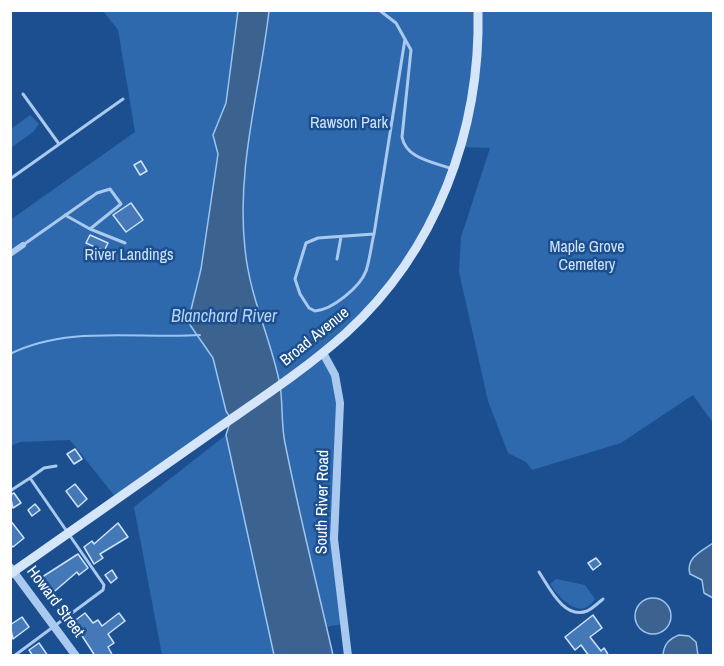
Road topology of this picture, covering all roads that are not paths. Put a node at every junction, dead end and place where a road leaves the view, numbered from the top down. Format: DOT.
graph roads {
  1 [pos="379,10"];
  2 [pos="478,10"];
  3 [pos="405,39"];
  4 [pos="23,94"];
  5 [pos="123,99"];
  6 [pos="59,144"];
  7 [pos="454,169"];
  8 [pos="10,179"];
  9 [pos="65,215"];
  10 [pos="90,229"];
  11 [pos="374,234"];
  12 [pos="341,237"];
  13 [pos="125,243"];
  14 [pos="23,245"];
  15 [pos="10,254"];
  16 [pos="337,259"];
  17 [pos="323,353"];
  18 [pos="56,466"];
  19 [pos="30,478"];
  20 [pos="10,491"];
  21 [pos="69,533"];
  22 [pos="12,571"];
  23 [pos="539,572"];
  24 [pos="603,599"];
  25 [pos="54,625"];
  26 [pos="14,656"];
  27 [pos="76,656"];
  28 [pos="348,656"];
  1 -- 3 [label="lane"];
  2 -- 7 [label="main road, Broad Avenue"];
  3 -- 7 [label="lane"];
  3 -- 11 [label="lane"];
  4 -- 6 [label="lane"];
  5 -- 6 [label="lane"];
  6 -- 8 [label="lane"];
  7 -- 17 [label="main road, Broad Avenue"];
  9 -- 10 [label="lane"];
  9 -- 10 [label="lane"];
  9 -- 14 [label="lane"];
  10 -- 13 [label="lane"];
  11 -- 12 [label="lane"];
  11 -- 12 [label="lane"];
  12 -- 16 [label="lane"];
  14 -- 15 [label="street"];
  17 -- 21 [label="main road, Broad Avenue"];
  17 -- 28 [label="street, South River Road"];
  18 -- 19 [label="lane"];
  19 -- 20 [label="lane"];
  19 -- 21 [label="lane"];
  21 -- 22 [label="main road, Broad Avenue"];
  21 -- 25 [label="lane"];
  22 -- 25 [label="street, Howard Street"];
  23 -- 24 [label="lane"];
  25 -- 26 [label="lane"];
  25 -- 27 [label="street, Howard Street"];
}
